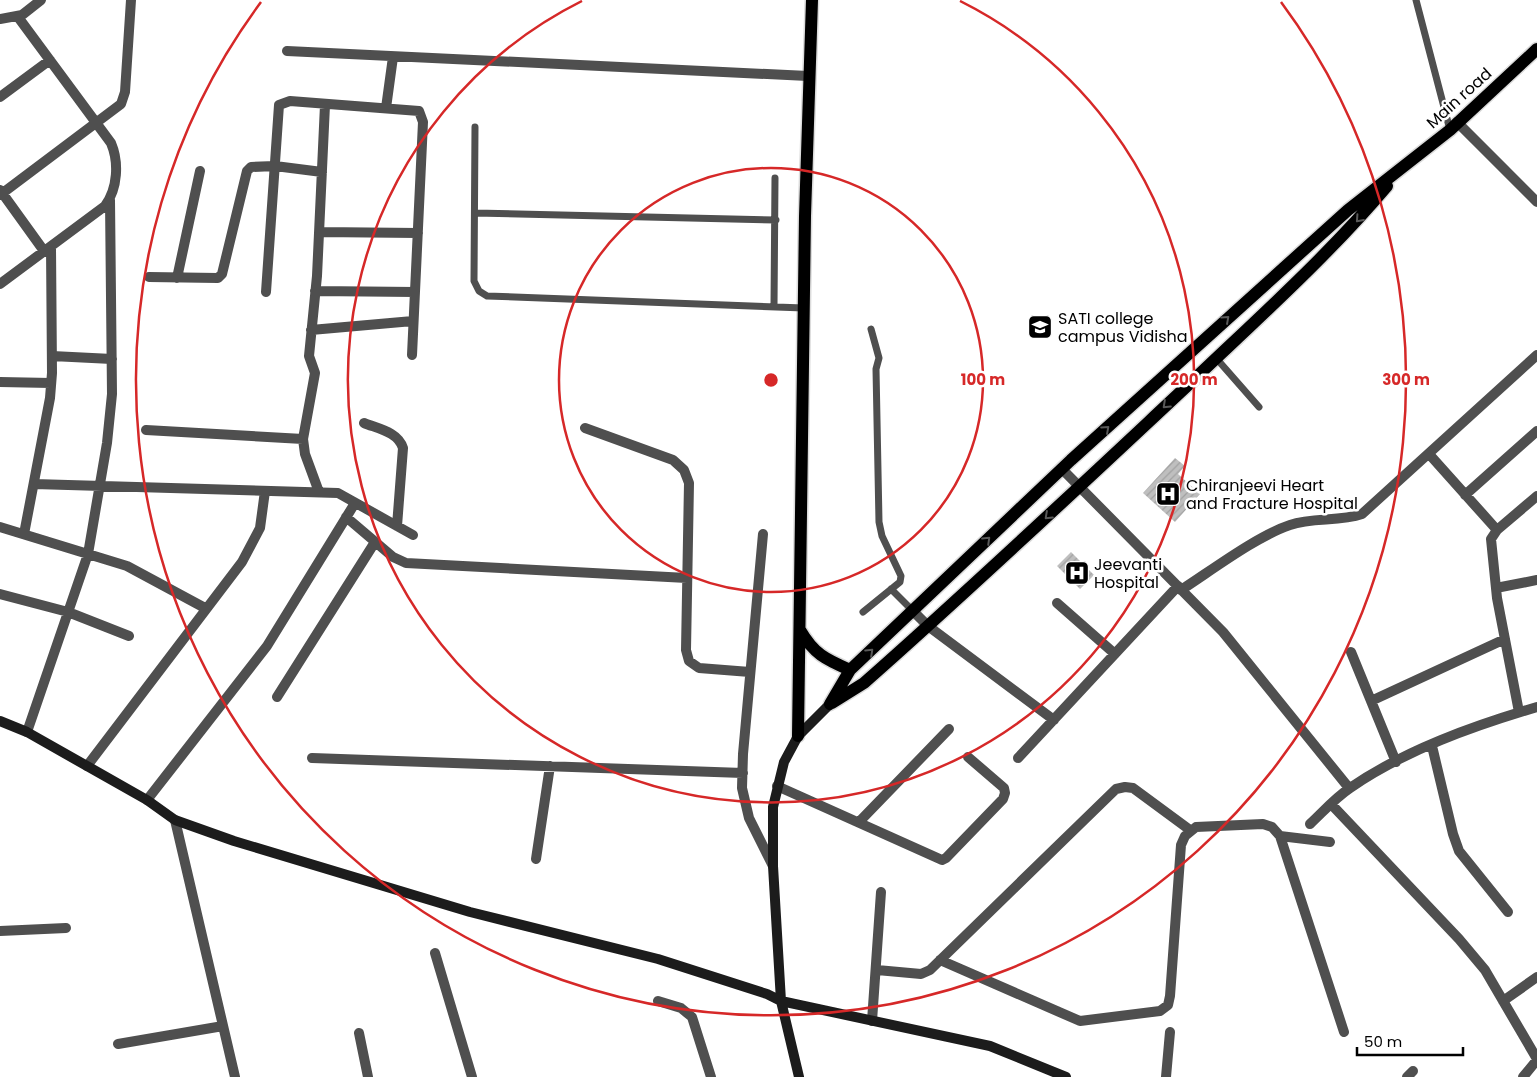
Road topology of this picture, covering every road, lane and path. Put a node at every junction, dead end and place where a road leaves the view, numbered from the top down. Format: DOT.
graph roads {
  1 [pos="41,0"];
  2 [pos="131,0"];
  3 [pos="812,0"];
  4 [pos="1416,0"];
  5 [pos="18,17"];
  6 [pos="0,19"];
  7 [pos="1537,49"];
  8 [pos="288,51"];
  9 [pos="393,57"];
  10 [pos="50,60"];
  11 [pos="808,76"];
  12 [pos="0,97"];
  13 [pos="325,104"];
  14 [pos="386,108"];
  15 [pos="96,124"];
  16 [pos="1454,126"];
  17 [pos="475,127"];
  18 [pos="275,166"];
  19 [pos="1402,169"];
  20 [pos="200,171"];
  21 [pos="322,172"];
  22 [pos="775,178"];
  23 [pos="1,193"];
  24 [pos="110,200"];
  25 [pos="1537,202"];
  26 [pos="474,213"];
  27 [pos="776,220"];
  28 [pos="319,232"];
  29 [pos="418,233"];
  30 [pos="47,249"];
  31 [pos="149,277"];
  32 [pos="177,278"];
  33 [pos="0,284"];
  34 [pos="315,291"];
  35 [pos="266,292"];
  36 [pos="415,292"];
  37 [pos="774,307"];
  38 [pos="804,308"];
  39 [pos="413,321"];
  40 [pos="871,329"];
  41 [pos="311,330"];
  42 [pos="412,355"];
  43 [pos="1537,355"];
  44 [pos="52,356"];
  45 [pos="1216,358"];
  46 [pos="112,359"];
  47 [pos="0,382"];
  48 [pos="51,384"];
  49 [pos="1259,407"];
  50 [pos="364,423"];
  51 [pos="585,428"];
  52 [pos="146,430"];
  53 [pos="1537,431"];
  54 [pos="303,439"];
  55 [pos="1429,454"];
  56 [pos="1062,469"];
  57 [pos="34,484"];
  58 [pos="99,486"];
  59 [pos="1080,487"];
  60 [pos="265,491"];
  61 [pos="319,492"];
  62 [pos="1465,495"];
  63 [pos="1537,496"];
  64 [pos="355,503"];
  65 [pos="346,517"];
  66 [pos="397,526"];
  67 [pos="0,527"];
  68 [pos="1497,530"];
  69 [pos="24,534"];
  70 [pos="763,534"];
  71 [pos="413,535"];
  72 [pos="375,542"];
  73 [pos="88,554"];
  74 [pos="688,578"];
  75 [pos="1537,580"];
  76 [pos="1180,588"];
  77 [pos="1496,588"];
  78 [pos="891,589"];
  79 [pos="0,594"];
  80 [pos="1057,604"];
  81 [pos="205,608"];
  82 [pos="913,611"];
  83 [pos="68,612"];
  84 [pos="863,612"];
  85 [pos="928,626"];
  86 [pos="800,630"];
  87 [pos="129,636"];
  88 [pos="1506,639"];
  89 [pos="1351,652"];
  90 [pos="1115,654"];
  91 [pos="850,670"];
  92 [pos="750,672"];
  93 [pos="277,696"];
  94 [pos="1371,701"];
  95 [pos="830,704"];
  96 [pos="1537,707"];
  97 [pos="1520,712"];
  98 [pos="1054,720"];
  99 [pos="0,721"];
  100 [pos="949,729"];
  101 [pos="27,732"];
  102 [pos="798,736"];
  103 [pos="1432,746"];
  104 [pos="968,757"];
  105 [pos="312,758"];
  106 [pos="1018,758"];
  107 [pos="1396,762"];
  108 [pos="88,766"];
  109 [pos="550,766"];
  110 [pos="743,773"];
  111 [pos="778,786"];
  112 [pos="1349,788"];
  113 [pos="147,800"];
  114 [pos="1331,804"];
  115 [pos="175,820"];
  116 [pos="859,822"];
  117 [pos="1310,824"];
  118 [pos="1190,830"];
  119 [pos="1280,836"];
  120 [pos="1330,842"];
  121 [pos="536,859"];
  122 [pos="773,866"];
  123 [pos="881,892"];
  124 [pos="1508,912"];
  125 [pos="66,928"];
  126 [pos="0,930"];
  127 [pos="435,953"];
  128 [pos="940,960"];
  129 [pos="877,970"];
  130 [pos="1537,977"];
  131 [pos="781,1000"];
  132 [pos="658,1001"];
  133 [pos="1503,1001"];
  134 [pos="872,1021"];
  135 [pos="223,1026"];
  136 [pos="1170,1032"];
  137 [pos="1344,1032"];
  138 [pos="359,1033"];
  139 [pos="118,1044"];
  140 [pos="1537,1059"];
  141 [pos="235,1077"];
  142 [pos="368,1077"];
  143 [pos="472,1077"];
  144 [pos="712,1077"];
  145 [pos="799,1077"];
  146 [pos="1066,1077"];
  147 [pos="1166,1077"];
  148 [pos="1523,1077"];
  1 -- 5 [label="street"];
  2 -- 15 [label="street"];
  3 -- 11 [label="main road"];
  4 -- 16 [label="lane"];
  5 -- 6 [label="street"];
  5 -- 10 [label="street"];
  7 -- 16 [label="main road, Main road"];
  8 -- 9 [label="street"];
  9 -- 11 [label="street"];
  9 -- 14 [label="street"];
  10 -- 12 [label="street"];
  10 -- 15 [label="street"];
  11 -- 38 [label="main road"];
  13 -- 14 [label="street"];
  13 -- 18 [label="street"];
  13 -- 21 [label="street"];
  14 -- 29 [label="street"];
  15 -- 23 [label="street"];
  15 -- 24 [label="street"];
  16 -- 19 [label="main road, Main road"];
  16 -- 25 [label="street"];
  17 -- 26 [label="lane"];
  18 -- 21 [label="street"];
  18 -- 32 [label="street"];
  18 -- 35 [label="street"];
  19 -- 45 [label="main road, one-way"];
  56 -- 19 [label="main road, one-way"];
  20 -- 32 [label="street"];
  21 -- 28 [label="street"];
  22 -- 27 [label="lane"];
  23 -- 30 [label="street"];
  24 -- 30 [label="street"];
  24 -- 46 [label="street"];
  26 -- 27 [label="lane"];
  26 -- 37 [label="lane"];
  27 -- 37 [label="lane"];
  28 -- 29 [label="street"];
  28 -- 34 [label="street"];
  29 -- 36 [label="street"];
  30 -- 33 [label="street"];
  30 -- 44 [label="street"];
  31 -- 32 [label="street"];
  34 -- 36 [label="street"];
  34 -- 41 [label="street"];
  36 -- 39 [label="street"];
  37 -- 38 [label="lane"];
  38 -- 86 [label="main road"];
  39 -- 41 [label="street"];
  39 -- 42 [label="street"];
  40 -- 78 [label="lane"];
  41 -- 54 [label="street"];
  43 -- 55 [label="street"];
  44 -- 46 [label="street"];
  44 -- 48 [label="street"];
  45 -- 49 [label="lane"];
  45 -- 59 [label="main road, one-way"];
  46 -- 58 [label="street"];
  47 -- 48 [label="street"];
  48 -- 57 [label="street"];
  50 -- 66 [label="street"];
  51 -- 74 [label="street"];
  52 -- 54 [label="street"];
  53 -- 62 [label="street"];
  54 -- 61 [label="street"];
  55 -- 62 [label="street"];
  55 -- 76 [label="street"];
  56 -- 59 [label="street"];
  82 -- 56 [label="main road, one-way"];
  57 -- 58 [label="street"];
  57 -- 69 [label="street"];
  58 -- 60 [label="street"];
  58 -- 73 [label="street"];
  59 -- 76 [label="street"];
  59 -- 85 [label="main road, one-way"];
  60 -- 61 [label="street"];
  60 -- 81 [label="street"];
  61 -- 64 [label="street"];
  62 -- 68 [label="street"];
  63 -- 68 [label="street"];
  64 -- 65 [label="street"];
  64 -- 66 [label="street"];
  65 -- 72 [label="street"];
  65 -- 113 [label="street"];
  66 -- 71 [label="street"];
  67 -- 69 [label="street"];
  68 -- 77 [label="street"];
  69 -- 73 [label="street"];
  70 -- 92 [label="street"];
  72 -- 74 [label="street"];
  72 -- 93 [label="street"];
  73 -- 81 [label="street"];
  73 -- 83 [label="street"];
  74 -- 92 [label="street"];
  75 -- 77 [label="street"];
  76 -- 90 [label="street"];
  76 -- 112 [label="street"];
  77 -- 88 [label="street"];
  78 -- 82 [label="lane"];
  78 -- 84 [label="lane"];
  79 -- 83 [label="street"];
  80 -- 90 [label="street"];
  81 -- 108 [label="street"];
  82 -- 85 [label="street"];
  91 -- 82 [label="main road, one-way"];
  83 -- 87 [label="street"];
  83 -- 101 [label="street"];
  85 -- 95 [label="main road"];
  85 -- 98 [label="street"];
  86 -- 91 [label="main road"];
  86 -- 102 [label="main road"];
  88 -- 94 [label="street"];
  88 -- 97 [label="street"];
  89 -- 94 [label="street"];
  90 -- 98 [label="street"];
  91 -- 95 [label="main road"];
  92 -- 110 [label="street"];
  94 -- 107 [label="street"];
  95 -- 102 [label="main road"];
  96 -- 97 [label="street"];
  97 -- 103 [label="street"];
  98 -- 106 [label="street"];
  99 -- 101 [label="main road"];
  100 -- 116 [label="street"];
  101 -- 108 [label="main road"];
  102 -- 111 [label="main road"];
  103 -- 107 [label="street"];
  103 -- 124 [label="street"];
  104 -- 116 [label="street"];
  105 -- 109 [label="street"];
  107 -- 112 [label="street"];
  108 -- 113 [label="main road"];
  109 -- 110 [label="street"];
  109 -- 121 [label="street"];
  110 -- 122 [label="street"];
  111 -- 116 [label="street"];
  111 -- 122 [label="main road"];
  112 -- 114 [label="street"];
  113 -- 115 [label="main road"];
  114 -- 117 [label="street"];
  114 -- 133 [label="street"];
  115 -- 131 [label="main road"];
  115 -- 135 [label="street"];
  118 -- 119 [label="street"];
  118 -- 128 [label="street"];
  118 -- 128 [label="street"];
  119 -- 120 [label="street"];
  119 -- 137 [label="street"];
  122 -- 131 [label="main road"];
  123 -- 129 [label="street"];
  125 -- 126 [label="street"];
  127 -- 143 [label="street"];
  128 -- 129 [label="street"];
  129 -- 134 [label="street"];
  130 -- 133 [label="street"];
  131 -- 134 [label="main road"];
  131 -- 145 [label="main road"];
  132 -- 144 [label="street"];
  133 -- 140 [label="street"];
  134 -- 146 [label="main road"];
  135 -- 139 [label="street"];
  135 -- 141 [label="street"];
  136 -- 147 [label="street"];
  138 -- 142 [label="street"];
  140 -- 148 [label="street"];
}
